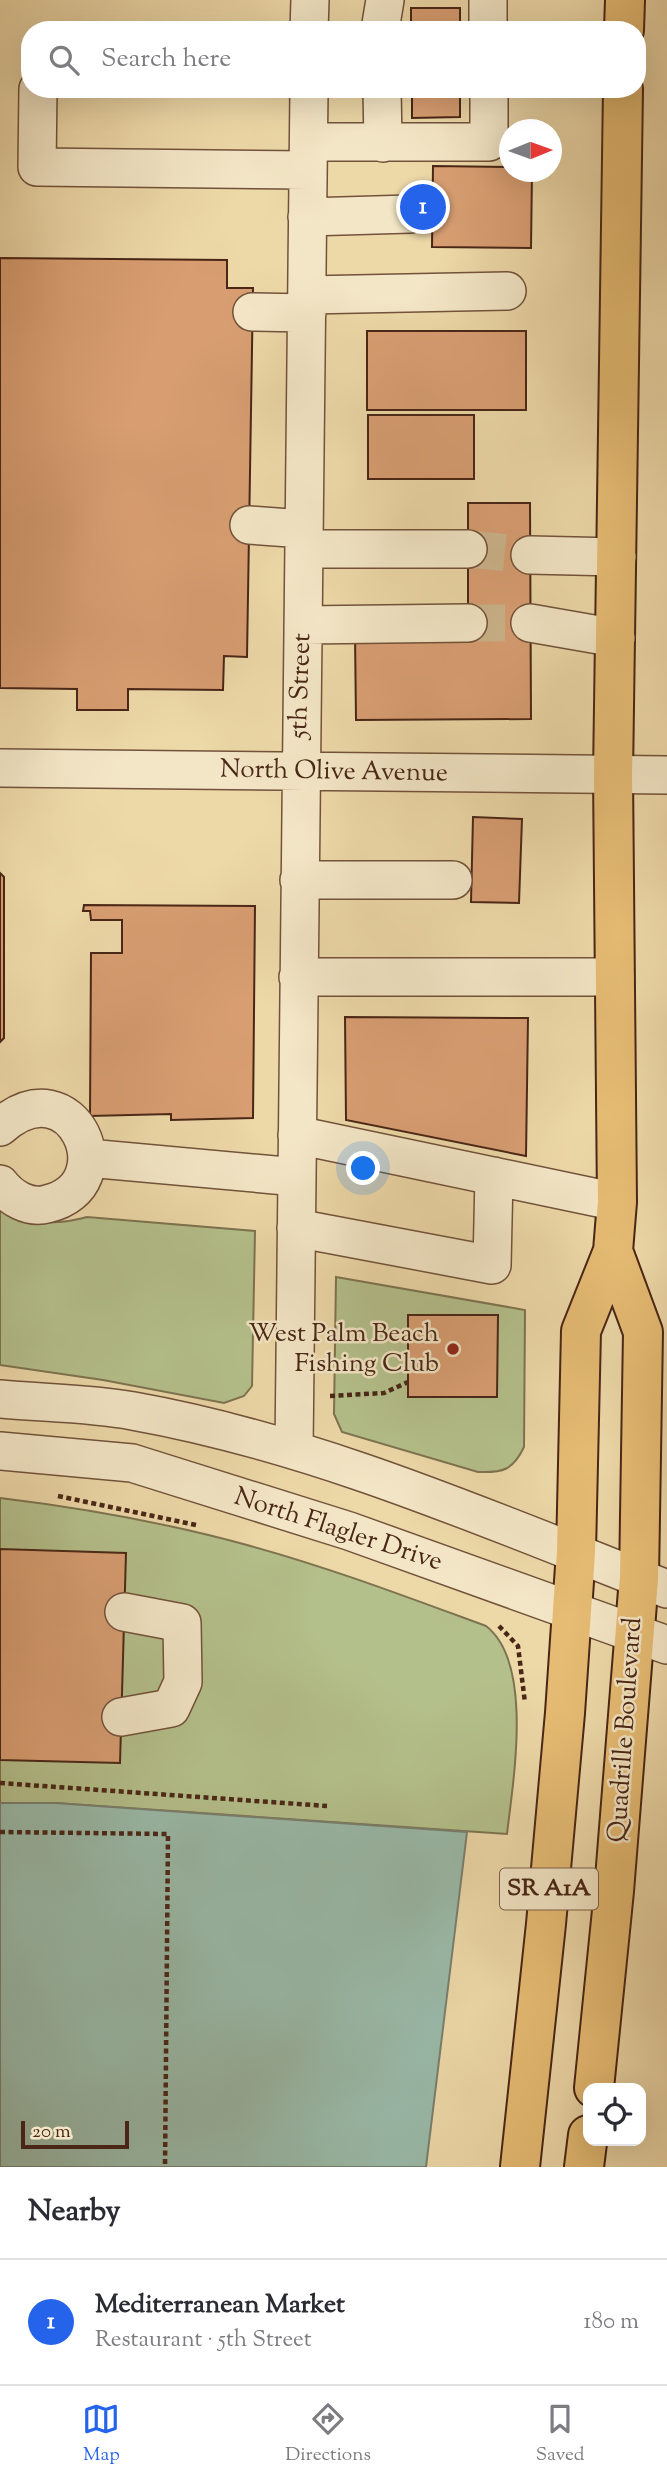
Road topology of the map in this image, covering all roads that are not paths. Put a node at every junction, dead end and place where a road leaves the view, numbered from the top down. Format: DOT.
graph roads {
  1 [pos="310,0"];
  2 [pos="385,0"];
  3 [pos="488,0"];
  4 [pos="625,0"];
  5 [pos="309,21"];
  6 [pos="382,21"];
  7 [pos="488,21"];
  8 [pos="624,21"];
  9 [pos="38,98"];
  10 [pos="309,98"];
  11 [pos="382,98"];
  12 [pos="489,98"];
  13 [pos="623,98"];
  14 [pos="383,143"];
  15 [pos="308,156"];
  16 [pos="410,214"];
  17 [pos="307,217"];
  18 [pos="506,291"];
  19 [pos="307,304"];
  20 [pos="252,312"];
  21 [pos="249,525"];
  22 [pos="304,539"];
  23 [pos="468,549"];
  24 [pos="530,555"];
  25 [pos="617,557"];
  26 [pos="468,623"];
  27 [pos="530,623"];
  28 [pos="303,625"];
  29 [pos="616,638"];
  30 [pos="0,768"];
  31 [pos="299,771"];
  32 [pos="614,775"];
  33 [pos="667,775"];
  34 [pos="299,880"];
  35 [pos="453,880"];
  36 [pos="298,977"];
  37 [pos="615,977"];
  38 [pos="0,1127"];
  39 [pos="297,1135"];
  40 [pos="88,1157"];
  41 [pos="495,1176"];
  42 [pos="297,1177"];
  43 [pos="0,1184"];
  44 [pos="617,1202"];
  45 [pos="296,1228"];
  46 [pos="613,1251"];
  47 [pos="0,1399"];
  48 [pos="294,1450"];
  49 [pos="0,1451"];
  50 [pos="576,1552"];
  51 [pos="653,1583"];
  52 [pos="571,1611"];
  53 [pos="124,1612"];
  54 [pos="650,1639"];
  55 [pos="121,1717"];
  56 [pos="595,2083"];
  57 [pos="587,2146"];
  58 [pos="520,2167"];
  59 [pos="584,2167"];
  1 -- 5 [label="street"];
  2 -- 6 [label="street"];
  3 -- 7 [label="street"];
  4 -- 8 [label="main road"];
  9 -- 15 [label="street"];
  10 -- 15 [label="street, 5th Street"];
  11 -- 14 [label="street"];
  12 -- 14 [label="street"];
  13 -- 25 [label="main road, SR A1A"];
  14 -- 15 [label="street"];
  15 -- 17 [label="street, 5th Street"];
  16 -- 17 [label="street"];
  17 -- 19 [label="street, 5th Street"];
  18 -- 19 [label="street"];
  19 -- 20 [label="street"];
  19 -- 22 [label="street, 5th Street"];
  21 -- 22 [label="street"];
  22 -- 23 [label="street"];
  22 -- 28 [label="street, 5th Street"];
  24 -- 25 [label="street"];
  25 -- 29 [label="main road, SR A1A"];
  26 -- 28 [label="street"];
  27 -- 29 [label="street"];
  28 -- 31 [label="street, 5th Street"];
  29 -- 32 [label="main road, SR A1A"];
  30 -- 31 [label="street, North Olive Avenue"];
  31 -- 32 [label="street, North Olive Avenue"];
  31 -- 34 [label="street, 5th Street"];
  32 -- 33 [label="street, North Olive Avenue"];
  32 -- 37 [label="main road, SR A1A"];
  34 -- 35 [label="street"];
  34 -- 36 [label="street, 5th Street"];
  36 -- 37 [label="street"];
  36 -- 39 [label="street, 5th Street"];
  37 -- 44 [label="main road, SR A1A"];
  38 -- 40 [label="street"];
  39 -- 41 [label="street"];
  39 -- 42 [label="street, 5th Street"];
  40 -- 42 [label="street"];
  40 -- 43 [label="street"];
  41 -- 44 [label="street"];
  41 -- 45 [label="street"];
  42 -- 45 [label="street, 5th Street"];
  44 -- 46 [label="main road, SR A1A"];
  45 -- 48 [label="street, 5th Street"];
  46 -- 50 [label="main road, SR A1A"];
  46 -- 51 [label="main road, Quadrille Boulevard / SR A1A"];
  47 -- 48 [label="street"];
  48 -- 50 [label="street"];
  49 -- 52 [label="street, North Flagler Drive"];
  50 -- 51 [label="street"];
  50 -- 52 [label="main road, SR A1A"];
  51 -- 54 [label="main road, Quadrille Boulevard / SR A1A"];
  52 -- 54 [label="street, North Flagler Drive"];
  52 -- 58 [label="main road, SR A1A"];
  53 -- 55 [label="street"];
  54 -- 56 [label="main road, Quadrille Boulevard / SR A1A"];
  57 -- 59 [label="main road"];
}
